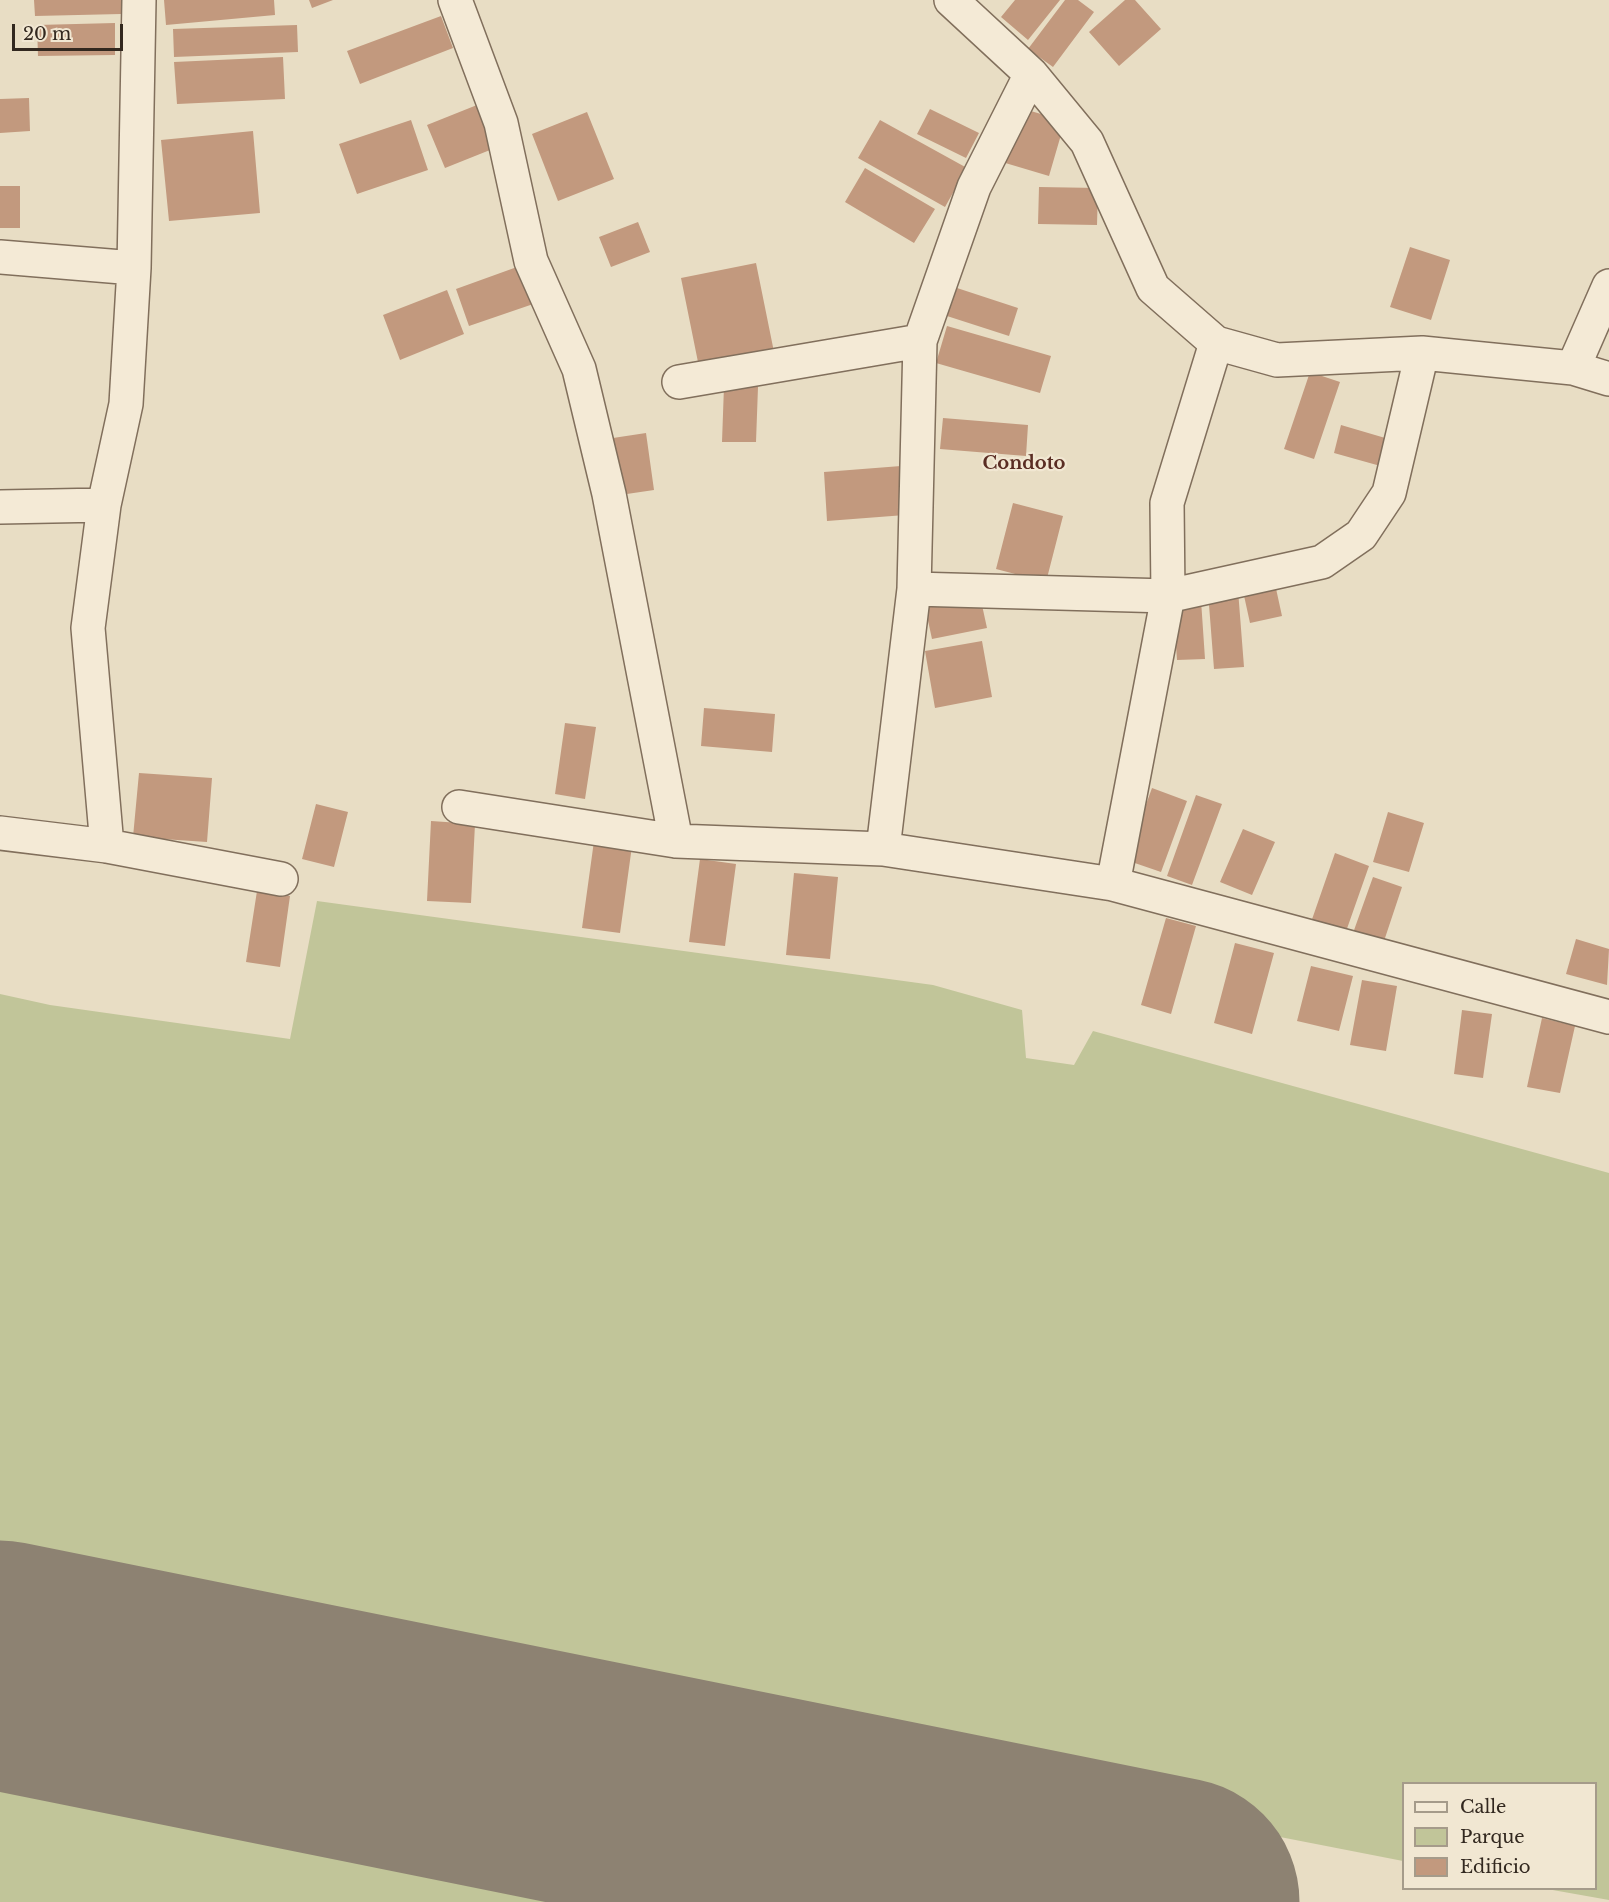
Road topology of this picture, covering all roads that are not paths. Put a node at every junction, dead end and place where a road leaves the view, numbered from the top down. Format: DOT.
graph roads {
  1 [pos="139,0"];
  2 [pos="456,0"];
  3 [pos="951,0"];
  4 [pos="1031,74"];
  5 [pos="0,257"];
  6 [pos="134,268"];
  7 [pos="1609,286"];
  8 [pos="920,341"];
  9 [pos="1216,343"];
  10 [pos="1422,353"];
  11 [pos="1573,368"];
  12 [pos="1609,379"];
  13 [pos="680,382"];
  14 [pos="104,505"];
  15 [pos="0,507"];
  16 [pos="914,589"];
  17 [pos="1168,596"];
  18 [pos="459,807"];
  19 [pos="0,833"];
  20 [pos="676,841"];
  21 [pos="107,846"];
  22 [pos="883,849"];
  23 [pos="281,879"];
  24 [pos="1113,884"];
  25 [pos="1609,1016"];
  1 -- 6 [label="street"];
  2 -- 20 [label="street"];
  3 -- 4 [label="street"];
  4 -- 8 [label="street"];
  4 -- 9 [label="street"];
  5 -- 6 [label="street"];
  6 -- 14 [label="street"];
  7 -- 11 [label="street"];
  8 -- 13 [label="street"];
  8 -- 16 [label="street"];
  9 -- 10 [label="street"];
  9 -- 17 [label="street"];
  10 -- 11 [label="street"];
  10 -- 17 [label="street"];
  11 -- 12 [label="street"];
  14 -- 15 [label="street"];
  14 -- 21 [label="street"];
  16 -- 17 [label="street"];
  16 -- 22 [label="street"];
  17 -- 24 [label="street"];
  18 -- 20 [label="street"];
  19 -- 21 [label="street"];
  20 -- 22 [label="street"];
  21 -- 23 [label="street"];
  22 -- 24 [label="street"];
  24 -- 25 [label="street"];
}
